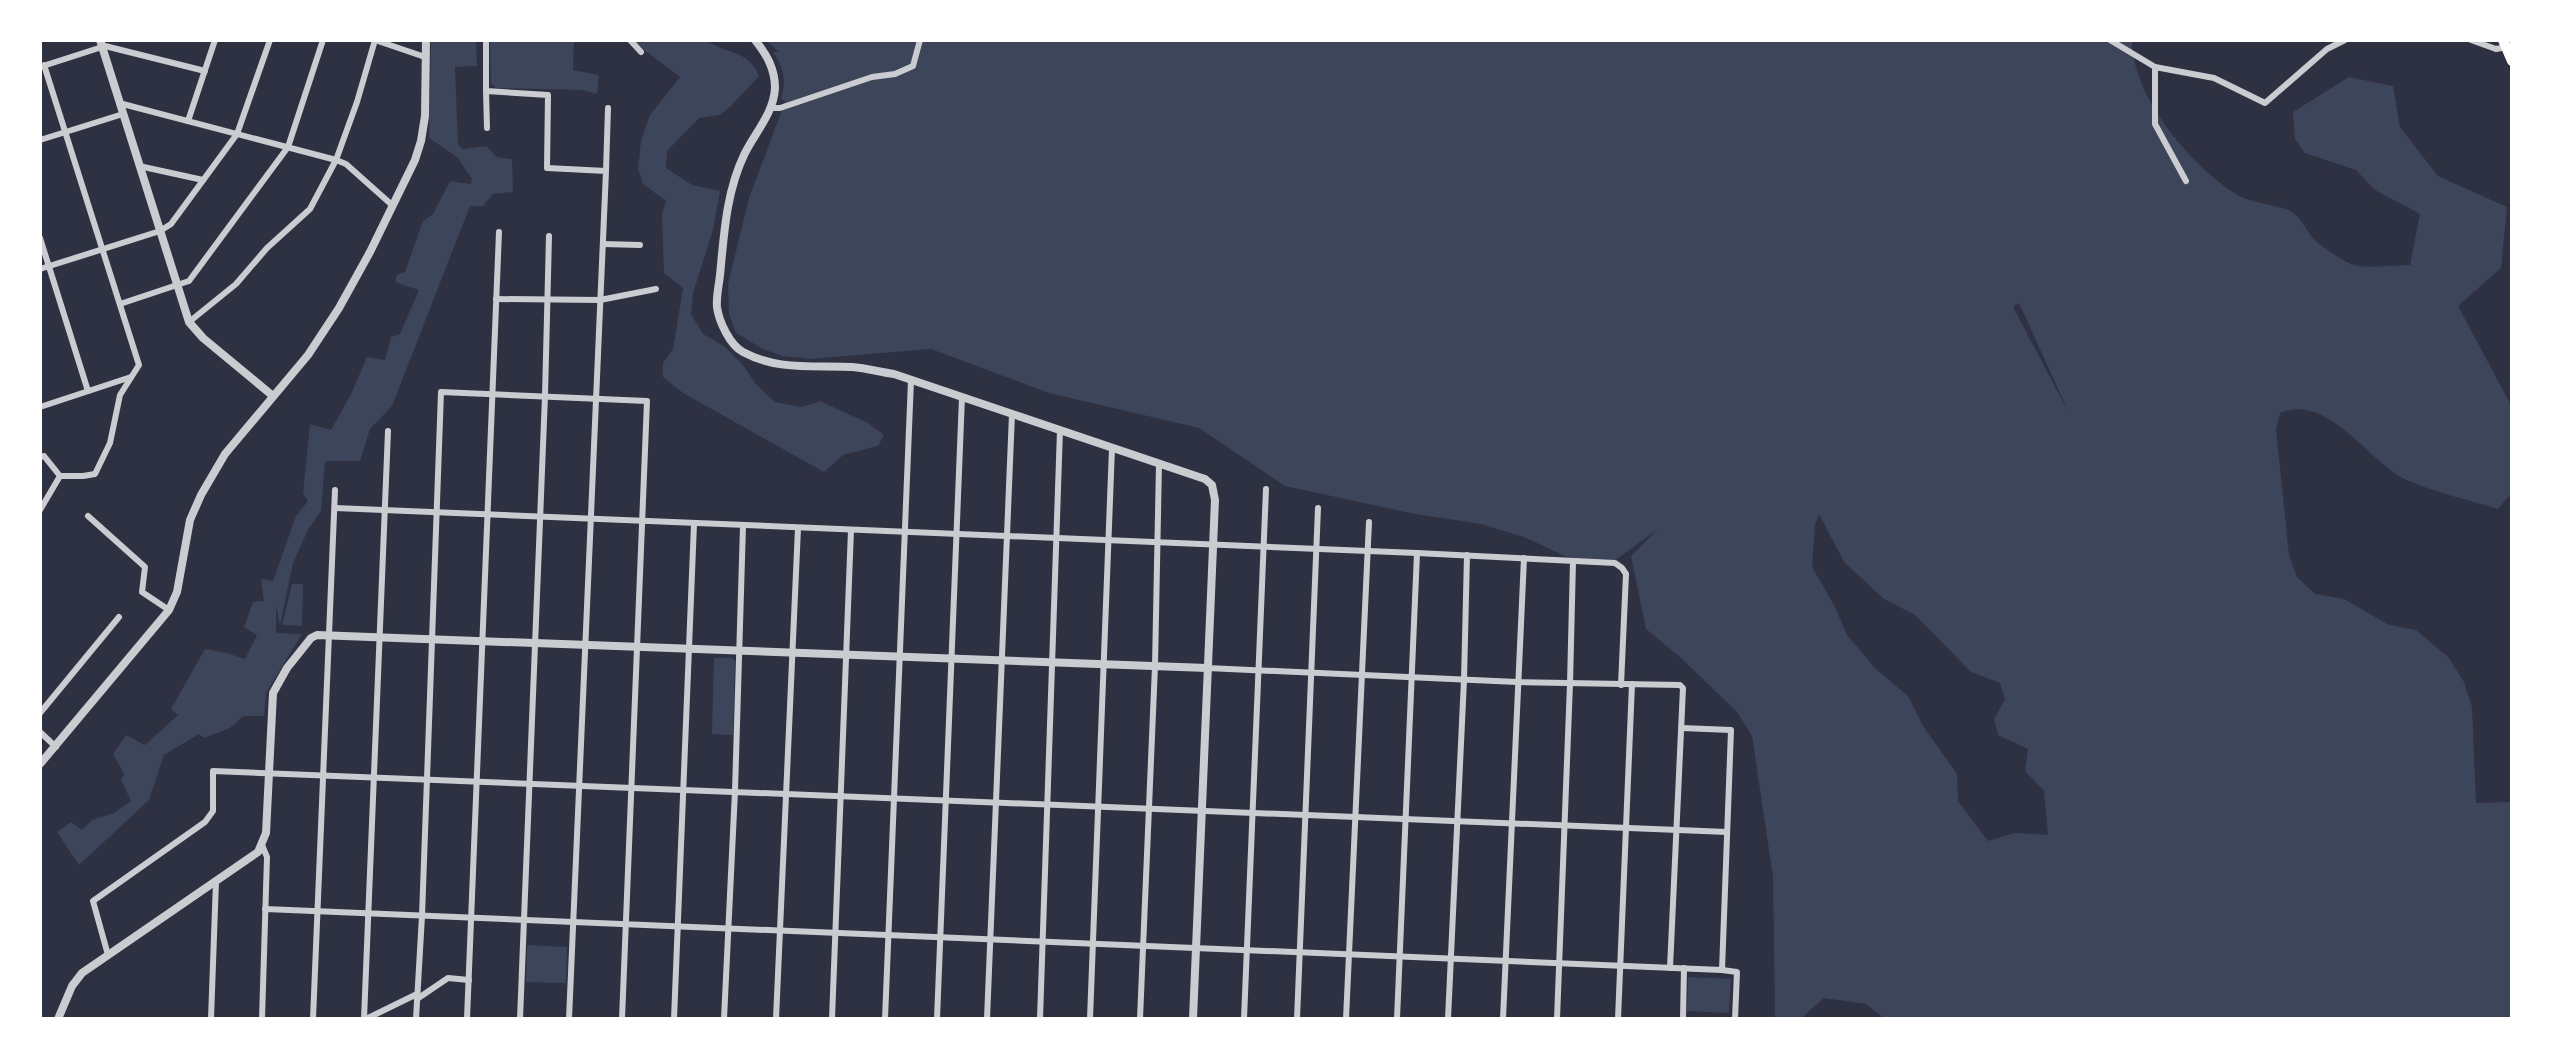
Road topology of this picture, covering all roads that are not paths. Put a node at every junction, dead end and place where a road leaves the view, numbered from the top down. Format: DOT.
graph roads {
  1 [pos="215,40"];
  2 [pos="270,40"];
  3 [pos="323,40"];
  4 [pos="375,40"];
  5 [pos="426,40"];
  6 [pos="486,40"];
  7 [pos="630,40"];
  8 [pos="755,40"];
  9 [pos="920,40"];
  10 [pos="2110,40"];
  11 [pos="2345,40"];
  12 [pos="2472,40"];
  13 [pos="101,44"];
  14 [pos="2507,45"];
  15 [pos="641,52"];
  16 [pos="425,57"];
  17 [pos="2512,61"];
  18 [pos="42,66"];
  19 [pos="2155,67"];
  20 [pos="205,71"];
  21 [pos="486,91"];
  22 [pos="119,103"];
  23 [pos="608,108"];
  24 [pos="771,108"];
  25 [pos="123,114"];
  26 [pos="188,121"];
  27 [pos="487,128"];
  28 [pos="66,132"];
  29 [pos="237,134"];
  30 [pos="40,140"];
  31 [pos="288,147"];
  32 [pos="336,160"];
  33 [pos="139,166"];
  34 [pos="606,172"];
  35 [pos="203,180"];
  36 [pos="2186,181"];
  37 [pos="392,205"];
  38 [pos="160,231"];
  39 [pos="499,232"];
  40 [pos="549,236"];
  41 [pos="40,238"];
  42 [pos="603,243"];
  43 [pos="640,245"];
  44 [pos="102,249"];
  45 [pos="49,266"];
  46 [pos="40,269"];
  47 [pos="177,286"];
  48 [pos="656,289"];
  49 [pos="496,299"];
  50 [pos="547,300"];
  51 [pos="600,300"];
  52 [pos="120,304"];
  53 [pos="189,322"];
  54 [pos="131,377"];
  55 [pos="911,380"];
  56 [pos="88,391"];
  57 [pos="492,394"];
  58 [pos="272,396"];
  59 [pos="545,396"];
  60 [pos="596,397"];
  61 [pos="962,397"];
  62 [pos="40,407"];
  63 [pos="1012,414"];
  64 [pos="1060,430"];
  65 [pos="387,431"];
  66 [pos="1112,448"];
  67 [pos="40,457"];
  68 [pos="1159,464"];
  69 [pos="60,476"];
  70 [pos="1266,489"];
  71 [pos="335,490"];
  72 [pos="1318,508"];
  73 [pos="335,509"];
  74 [pos="40,510"];
  75 [pos="385,511"];
  76 [pos="437,513"];
  77 [pos="487,515"];
  78 [pos="88,516"];
  79 [pos="538,517"];
  80 [pos="591,519"];
  81 [pos="642,522"];
  82 [pos="1369,522"];
  83 [pos="694,524"];
  84 [pos="743,526"];
  85 [pos="799,528"];
  86 [pos="851,530"];
  87 [pos="904,533"];
  88 [pos="957,535"];
  89 [pos="1007,537"];
  90 [pos="1056,539"];
  91 [pos="1109,541"];
  92 [pos="1157,543"];
  93 [pos="1213,545"];
  94 [pos="1266,547"];
  95 [pos="1316,549"];
  96 [pos="1367,551"];
  97 [pos="1417,553"];
  98 [pos="1467,555"];
  99 [pos="1524,558"];
  100 [pos="1573,561"];
  101 [pos="169,610"];
  102 [pos="119,617"];
  103 [pos="329,635"];
  104 [pos="380,636"];
  105 [pos="432,638"];
  106 [pos="482,640"];
  107 [pos="534,642"];
  108 [pos="585,644"];
  109 [pos="637,646"];
  110 [pos="689,648"];
  111 [pos="740,650"];
  112 [pos="793,653"];
  113 [pos="846,655"];
  114 [pos="899,657"];
  115 [pos="951,659"];
  116 [pos="1002,660"];
  117 [pos="1052,662"];
  118 [pos="1103,664"];
  119 [pos="1154,666"];
  120 [pos="1207,668"];
  121 [pos="1260,671"];
  122 [pos="1311,673"];
  123 [pos="1361,675"];
  124 [pos="1412,678"];
  125 [pos="1464,680"];
  126 [pos="1517,682"];
  127 [pos="1570,684"];
  128 [pos="1632,684"];
  129 [pos="1621,685"];
  130 [pos="40,713"];
  131 [pos="1682,728"];
  132 [pos="40,732"];
  133 [pos="56,747"];
  134 [pos="40,764"];
  135 [pos="268,773"];
  136 [pos="323,775"];
  137 [pos="375,777"];
  138 [pos="427,779"];
  139 [pos="477,781"];
  140 [pos="530,783"];
  141 [pos="579,785"];
  142 [pos="631,787"];
  143 [pos="684,789"];
  144 [pos="735,791"];
  145 [pos="787,793"];
  146 [pos="841,795"];
  147 [pos="894,798"];
  148 [pos="946,800"];
  149 [pos="996,802"];
  150 [pos="1047,804"];
  151 [pos="1100,806"];
  152 [pos="1147,808"];
  153 [pos="1201,810"];
  154 [pos="1253,812"];
  155 [pos="1305,814"];
  156 [pos="1357,817"];
  157 [pos="1406,818"];
  158 [pos="1457,821"];
  159 [pos="1511,823"];
  160 [pos="1565,825"];
  161 [pos="1625,828"];
  162 [pos="1677,830"];
  163 [pos="1727,832"];
  164 [pos="262,845"];
  165 [pos="216,881"];
  166 [pos="265,909"];
  167 [pos="317,911"];
  168 [pos="369,913"];
  169 [pos="422,916"];
  170 [pos="471,918"];
  171 [pos="524,920"];
  172 [pos="573,922"];
  173 [pos="626,924"];
  174 [pos="679,926"];
  175 [pos="728,928"];
  176 [pos="779,930"];
  177 [pos="835,933"];
  178 [pos="888,935"];
  179 [pos="942,937"];
  180 [pos="991,939"];
  181 [pos="1042,941"];
  182 [pos="1094,943"];
  183 [pos="1142,945"];
  184 [pos="1196,947"];
  185 [pos="1247,949"];
  186 [pos="1300,951"];
  187 [pos="1350,953"];
  188 [pos="108,955"];
  189 [pos="1400,956"];
  190 [pos="1451,958"];
  191 [pos="1505,961"];
  192 [pos="1561,963"];
  193 [pos="1620,965"];
  194 [pos="1670,968"];
  195 [pos="1684,968"];
  196 [pos="1722,970"];
  197 [pos="469,980"];
  198 [pos="417,997"];
  199 [pos="58,1019"];
  200 [pos="212,1019"];
  201 [pos="262,1019"];
  202 [pos="313,1019"];
  203 [pos="365,1019"];
  204 [pos="416,1019"];
  205 [pos="467,1019"];
  206 [pos="520,1019"];
  207 [pos="569,1019"];
  208 [pos="622,1019"];
  209 [pos="674,1019"];
  210 [pos="724,1019"];
  211 [pos="776,1019"];
  212 [pos="832,1019"];
  213 [pos="885,1019"];
  214 [pos="937,1019"];
  215 [pos="987,1019"];
  216 [pos="1040,1019"];
  217 [pos="1090,1019"];
  218 [pos="1140,1019"];
  219 [pos="1193,1019"];
  220 [pos="1244,1019"];
  221 [pos="1297,1019"];
  222 [pos="1346,1019"];
  223 [pos="1397,1019"];
  224 [pos="1448,1019"];
  225 [pos="1503,1019"];
  226 [pos="1558,1019"];
  227 [pos="1618,1019"];
  228 [pos="1683,1019"];
  229 [pos="1735,1019"];
  1 -- 20 [label="street"];
  2 -- 29 [label="street"];
  3 -- 31 [label="street"];
  4 -- 16 [label="street"];
  4 -- 32 [label="street"];
  5 -- 16 [label="street"];
  6 -- 21 [label="street"];
  7 -- 15 [label="street"];
  8 -- 24 [label="street"];
  9 -- 24 [label="street"];
  10 -- 19 [label="street"];
  11 -- 19 [label="street"];
  12 -- 14 [label="street"];
  13 -- 18 [label="street"];
  13 -- 20 [label="street"];
  13 -- 22 [label="street"];
  14 -- 17 [label="highway"];
  16 -- 37 [label="street"];
  18 -- 28 [label="street"];
  19 -- 36 [label="street"];
  20 -- 26 [label="street"];
  21 -- 27 [label="street"];
  21 -- 34 [label="street"];
  22 -- 25 [label="street"];
  22 -- 26 [label="street"];
  23 -- 34 [label="street"];
  24 -- 55 [label="street"];
  25 -- 28 [label="street"];
  25 -- 33 [label="street"];
  26 -- 29 [label="street"];
  28 -- 30 [label="street"];
  28 -- 44 [label="street"];
  29 -- 31 [label="street"];
  29 -- 35 [label="street"];
  31 -- 32 [label="street"];
  31 -- 47 [label="street"];
  32 -- 37 [label="street"];
  32 -- 53 [label="street"];
  33 -- 35 [label="street"];
  33 -- 38 [label="street"];
  34 -- 42 [label="street"];
  35 -- 38 [label="street"];
  37 -- 58 [label="street"];
  38 -- 44 [label="street"];
  38 -- 47 [label="street"];
  39 -- 49 [label="street"];
  40 -- 50 [label="street"];
  41 -- 45 [label="street"];
  42 -- 43 [label="street"];
  42 -- 51 [label="street"];
  44 -- 45 [label="street"];
  44 -- 52 [label="street"];
  45 -- 46 [label="street"];
  45 -- 56 [label="street"];
  47 -- 52 [label="street"];
  47 -- 53 [label="street"];
  48 -- 51 [label="street"];
  49 -- 50 [label="street"];
  49 -- 57 [label="street"];
  50 -- 51 [label="street"];
  50 -- 59 [label="street"];
  51 -- 60 [label="street"];
  52 -- 54 [label="street"];
  53 -- 58 [label="street"];
  54 -- 56 [label="street"];
  54 -- 69 [label="street"];
  55 -- 61 [label="street"];
  55 -- 87 [label="street"];
  56 -- 62 [label="street"];
  57 -- 59 [label="street"];
  57 -- 76 [label="street"];
  57 -- 77 [label="street"];
  58 -- 101 [label="street"];
  59 -- 60 [label="street"];
  59 -- 79 [label="street"];
  60 -- 80 [label="street"];
  60 -- 81 [label="street"];
  61 -- 63 [label="street"];
  61 -- 88 [label="street"];
  63 -- 64 [label="street"];
  63 -- 89 [label="street"];
  64 -- 66 [label="street"];
  64 -- 90 [label="street"];
  65 -- 75 [label="street"];
  66 -- 68 [label="street"];
  66 -- 91 [label="street"];
  67 -- 69 [label="street"];
  68 -- 92 [label="street"];
  68 -- 93 [label="street"];
  69 -- 74 [label="street"];
  70 -- 94 [label="street"];
  71 -- 73 [label="street"];
  72 -- 95 [label="street"];
  73 -- 75 [label="street"];
  73 -- 103 [label="street"];
  75 -- 76 [label="street"];
  75 -- 104 [label="street"];
  76 -- 77 [label="street"];
  76 -- 105 [label="street"];
  77 -- 79 [label="street"];
  77 -- 106 [label="street"];
  78 -- 101 [label="street"];
  79 -- 80 [label="street"];
  79 -- 107 [label="street"];
  80 -- 81 [label="street"];
  80 -- 108 [label="street"];
  81 -- 83 [label="street"];
  81 -- 109 [label="street"];
  82 -- 96 [label="street"];
  83 -- 84 [label="street"];
  83 -- 110 [label="street"];
  84 -- 85 [label="street"];
  84 -- 111 [label="street"];
  85 -- 86 [label="street"];
  85 -- 112 [label="street"];
  86 -- 87 [label="street"];
  86 -- 113 [label="street"];
  87 -- 88 [label="street"];
  87 -- 114 [label="street"];
  88 -- 89 [label="street"];
  88 -- 115 [label="street"];
  89 -- 90 [label="street"];
  89 -- 116 [label="street"];
  90 -- 91 [label="street"];
  90 -- 117 [label="street"];
  91 -- 92 [label="street"];
  91 -- 118 [label="street"];
  92 -- 93 [label="street"];
  92 -- 119 [label="street"];
  93 -- 94 [label="street"];
  93 -- 120 [label="street"];
  94 -- 95 [label="street"];
  94 -- 121 [label="street"];
  95 -- 96 [label="street"];
  95 -- 122 [label="street"];
  96 -- 97 [label="street"];
  96 -- 123 [label="street"];
  97 -- 98 [label="street"];
  97 -- 124 [label="street"];
  98 -- 99 [label="street"];
  98 -- 125 [label="street"];
  99 -- 100 [label="street"];
  99 -- 126 [label="street"];
  100 -- 127 [label="street"];
  100 -- 129 [label="street"];
  101 -- 133 [label="street"];
  102 -- 130 [label="street"];
  103 -- 104 [label="street"];
  103 -- 135 [label="street"];
  103 -- 136 [label="street"];
  104 -- 105 [label="street"];
  104 -- 137 [label="street"];
  105 -- 106 [label="street"];
  105 -- 138 [label="street"];
  106 -- 107 [label="street"];
  106 -- 139 [label="street"];
  107 -- 108 [label="street"];
  107 -- 140 [label="street"];
  108 -- 109 [label="street"];
  108 -- 141 [label="street"];
  109 -- 110 [label="street"];
  109 -- 142 [label="street"];
  110 -- 111 [label="street"];
  110 -- 143 [label="street"];
  111 -- 112 [label="street"];
  111 -- 144 [label="street"];
  112 -- 113 [label="street"];
  112 -- 145 [label="street"];
  113 -- 114 [label="street"];
  113 -- 146 [label="street"];
  114 -- 115 [label="street"];
  114 -- 147 [label="street"];
  115 -- 116 [label="street"];
  115 -- 148 [label="street"];
  116 -- 117 [label="street"];
  116 -- 149 [label="street"];
  117 -- 118 [label="street"];
  117 -- 150 [label="street"];
  118 -- 119 [label="street"];
  118 -- 151 [label="street"];
  119 -- 120 [label="street"];
  119 -- 152 [label="street"];
  120 -- 121 [label="street"];
  120 -- 153 [label="street"];
  121 -- 122 [label="street"];
  121 -- 154 [label="street"];
  122 -- 123 [label="street"];
  122 -- 155 [label="street"];
  123 -- 124 [label="street"];
  123 -- 156 [label="street"];
  124 -- 125 [label="street"];
  124 -- 157 [label="street"];
  125 -- 126 [label="street"];
  125 -- 158 [label="street"];
  126 -- 127 [label="street"];
  126 -- 159 [label="street"];
  127 -- 129 [label="street"];
  127 -- 160 [label="street"];
  128 -- 129 [label="street"];
  128 -- 131 [label="street"];
  128 -- 161 [label="street"];
  131 -- 162 [label="street"];
  131 -- 163 [label="street"];
  132 -- 133 [label="street"];
  133 -- 134 [label="street"];
  135 -- 136 [label="street"];
  135 -- 164 [label="street"];
  135 -- 188 [label="street"];
  136 -- 137 [label="street"];
  136 -- 167 [label="street"];
  137 -- 138 [label="street"];
  137 -- 168 [label="street"];
  138 -- 139 [label="street"];
  138 -- 169 [label="street"];
  139 -- 140 [label="street"];
  139 -- 170 [label="street"];
  140 -- 141 [label="street"];
  140 -- 171 [label="street"];
  141 -- 142 [label="street"];
  141 -- 172 [label="street"];
  142 -- 143 [label="street"];
  142 -- 173 [label="street"];
  143 -- 144 [label="street"];
  143 -- 174 [label="street"];
  144 -- 145 [label="street"];
  144 -- 175 [label="street"];
  145 -- 146 [label="street"];
  145 -- 176 [label="street"];
  146 -- 147 [label="street"];
  146 -- 177 [label="street"];
  147 -- 148 [label="street"];
  147 -- 178 [label="street"];
  148 -- 149 [label="street"];
  148 -- 179 [label="street"];
  149 -- 150 [label="street"];
  149 -- 180 [label="street"];
  150 -- 151 [label="street"];
  150 -- 181 [label="street"];
  151 -- 152 [label="street"];
  151 -- 182 [label="street"];
  152 -- 153 [label="street"];
  152 -- 183 [label="street"];
  153 -- 154 [label="street"];
  153 -- 184 [label="street"];
  154 -- 155 [label="street"];
  154 -- 185 [label="street"];
  155 -- 156 [label="street"];
  155 -- 186 [label="street"];
  156 -- 157 [label="street"];
  156 -- 187 [label="street"];
  157 -- 158 [label="street"];
  157 -- 189 [label="street"];
  158 -- 159 [label="street"];
  158 -- 190 [label="street"];
  159 -- 160 [label="street"];
  159 -- 191 [label="street"];
  160 -- 161 [label="street"];
  160 -- 192 [label="street"];
  161 -- 162 [label="street"];
  161 -- 193 [label="street"];
  162 -- 163 [label="street"];
  162 -- 194 [label="street"];
  163 -- 196 [label="street"];
  164 -- 165 [label="street"];
  164 -- 166 [label="street"];
  165 -- 188 [label="street"];
  165 -- 200 [label="street"];
  166 -- 167 [label="street"];
  166 -- 201 [label="street"];
  167 -- 168 [label="street"];
  167 -- 202 [label="street"];
  168 -- 169 [label="street"];
  168 -- 203 [label="street"];
  169 -- 170 [label="street"];
  169 -- 198 [label="street"];
  170 -- 171 [label="street"];
  170 -- 197 [label="street"];
  171 -- 172 [label="street"];
  171 -- 206 [label="street"];
  172 -- 173 [label="street"];
  172 -- 207 [label="street"];
  173 -- 174 [label="street"];
  173 -- 208 [label="street"];
  174 -- 175 [label="street"];
  174 -- 209 [label="street"];
  175 -- 176 [label="street"];
  175 -- 210 [label="street"];
  176 -- 177 [label="street"];
  176 -- 211 [label="street"];
  177 -- 178 [label="street"];
  177 -- 212 [label="street"];
  178 -- 179 [label="street"];
  178 -- 213 [label="street"];
  179 -- 180 [label="street"];
  179 -- 214 [label="street"];
  180 -- 181 [label="street"];
  180 -- 215 [label="street"];
  181 -- 182 [label="street"];
  181 -- 216 [label="street"];
  182 -- 183 [label="street"];
  182 -- 217 [label="street"];
  183 -- 184 [label="street"];
  183 -- 218 [label="street"];
  184 -- 185 [label="street"];
  184 -- 219 [label="street"];
  185 -- 186 [label="street"];
  185 -- 220 [label="street"];
  186 -- 187 [label="street"];
  186 -- 221 [label="street"];
  187 -- 189 [label="street"];
  187 -- 222 [label="street"];
  188 -- 199 [label="street"];
  189 -- 190 [label="street"];
  189 -- 223 [label="street"];
  190 -- 191 [label="street"];
  190 -- 224 [label="street"];
  191 -- 192 [label="street"];
  191 -- 225 [label="street"];
  192 -- 193 [label="street"];
  192 -- 226 [label="street"];
  193 -- 194 [label="street"];
  193 -- 227 [label="street"];
  194 -- 195 [label="street"];
  195 -- 196 [label="street"];
  195 -- 228 [label="street"];
  196 -- 229 [label="street"];
  197 -- 198 [label="street"];
  197 -- 205 [label="street"];
  198 -- 203 [label="street"];
  198 -- 204 [label="street"];
}
